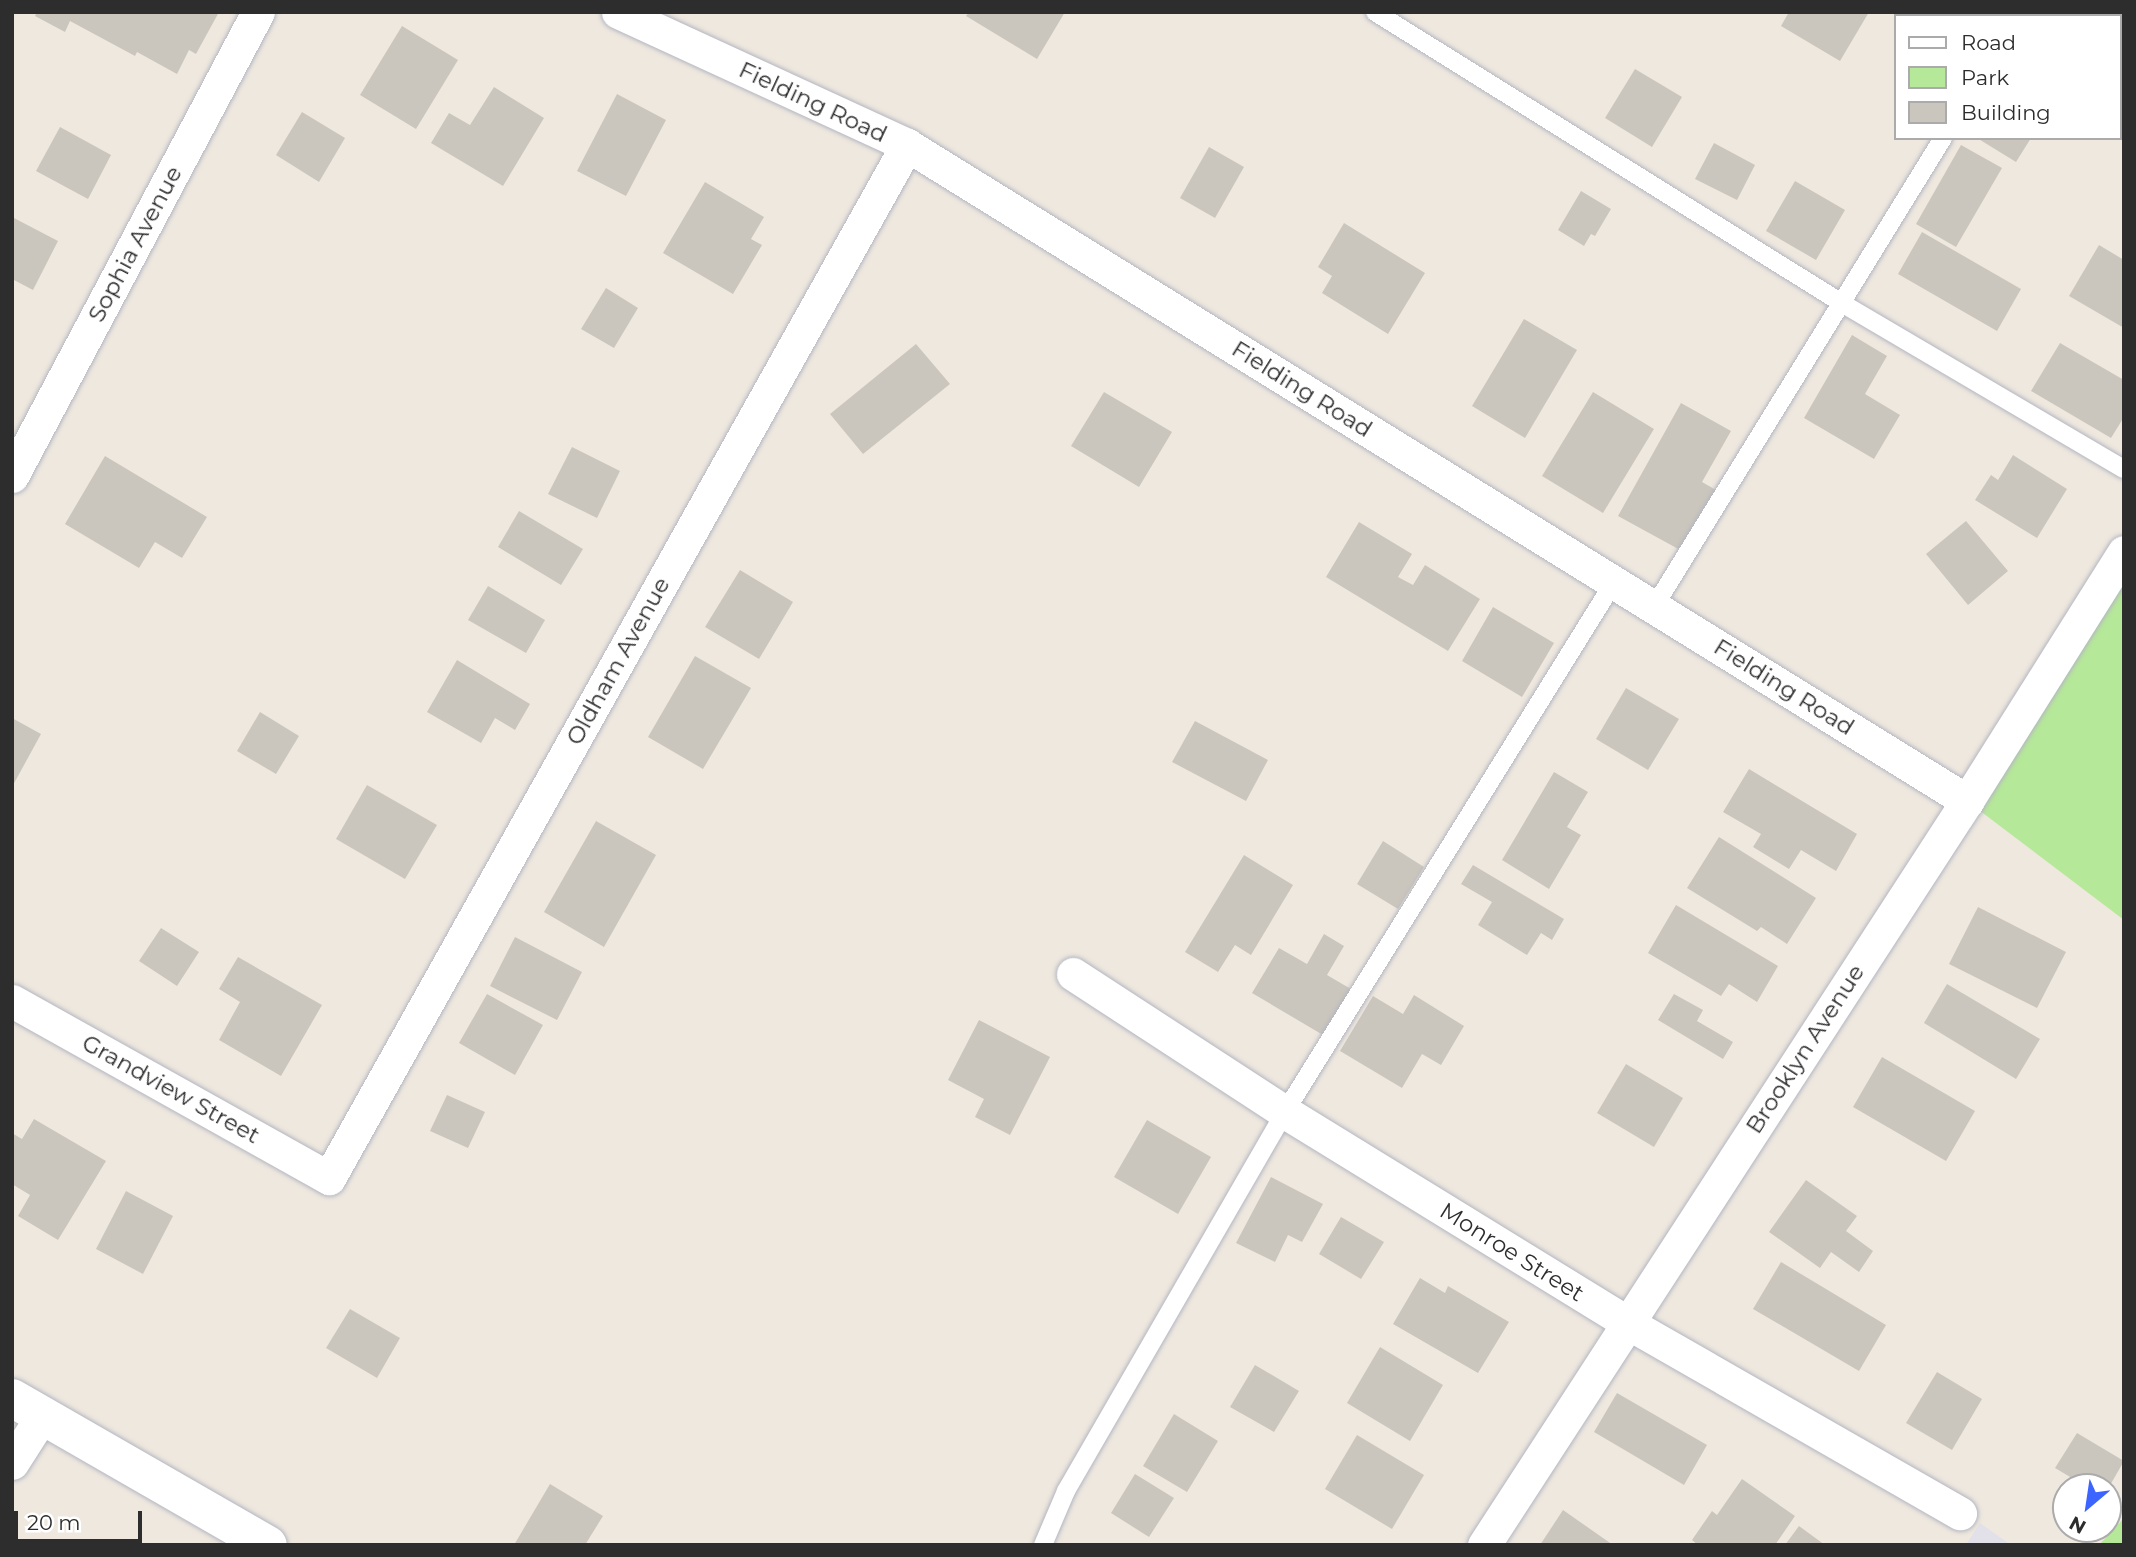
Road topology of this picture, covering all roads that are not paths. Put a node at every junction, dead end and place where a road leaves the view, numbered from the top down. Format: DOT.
graph roads {
  1 [pos="258,12"];
  2 [pos="618,12"];
  3 [pos="1375,12"];
  4 [pos="1942,140"];
  5 [pos="907,145"];
  6 [pos="1840,302"];
  7 [pos="2124,469"];
  8 [pos="12,476"];
  9 [pos="2124,552"];
  10 [pos="1614,582"];
  11 [pos="1654,607"];
  12 [pos="1967,800"];
  13 [pos="1073,974"];
  14 [pos="12,1001"];
  15 [pos="1285,1112"];
  16 [pos="329,1178"];
  17 [pos="1626,1322"];
  18 [pos="27,1407"];
  19 [pos="12,1463"];
  20 [pos="1960,1513"];
  21 [pos="268,1545"];
  22 [pos="1043,1545"];
  23 [pos="1484,1545"];
  1 -- 8 [label="street, Sophia Avenue"];
  2 -- 5 [label="street, Fielding Road"];
  3 -- 6 [label="lane"];
  4 -- 6 [label="lane"];
  5 -- 10 [label="street, Fielding Road"];
  5 -- 16 [label="street, Oldham Avenue"];
  6 -- 7 [label="lane"];
  6 -- 11 [label="lane"];
  9 -- 12 [label="street, Brooklyn Avenue"];
  10 -- 11 [label="street, Fielding Road"];
  10 -- 15 [label="lane"];
  11 -- 12 [label="street, Fielding Road"];
  12 -- 17 [label="street, Brooklyn Avenue"];
  13 -- 15 [label="street, Monroe Street"];
  14 -- 16 [label="street, Grandview Street"];
  15 -- 17 [label="street, Monroe Street"];
  15 -- 22 [label="lane"];
  17 -- 20 [label="street, Monroe Street"];
  17 -- 23 [label="street, Brooklyn Avenue"];
  18 -- 19 [label="street"];
  18 -- 21 [label="main road"];
}
